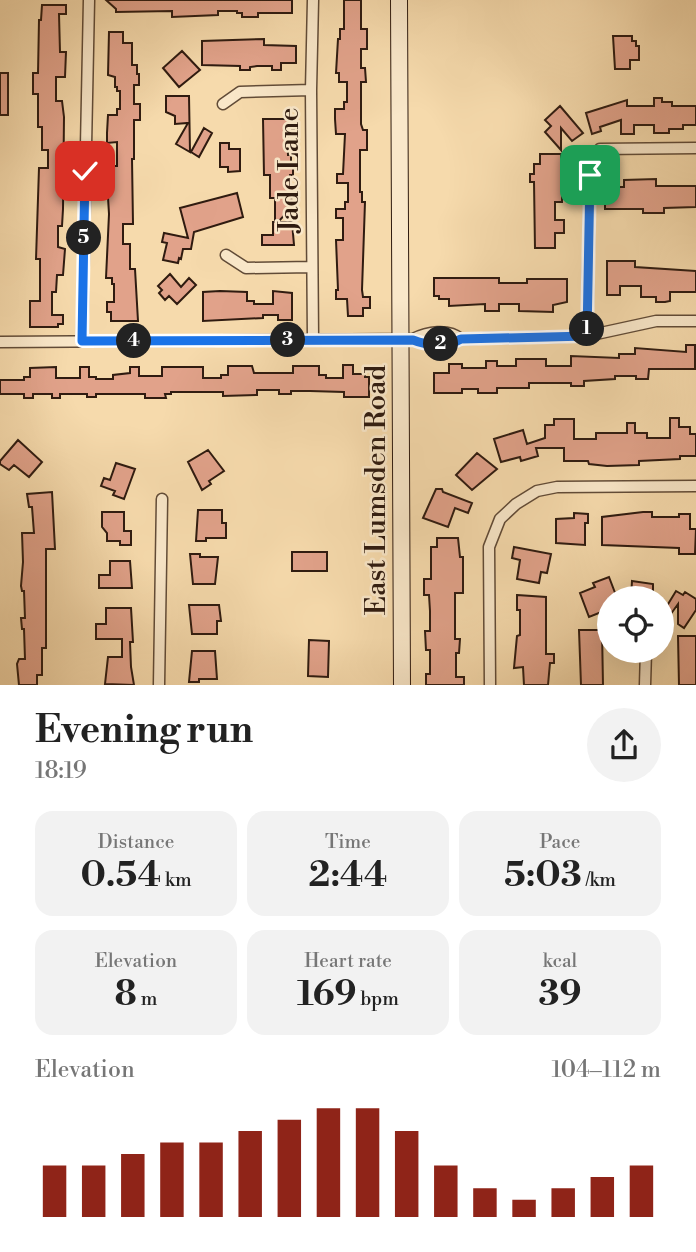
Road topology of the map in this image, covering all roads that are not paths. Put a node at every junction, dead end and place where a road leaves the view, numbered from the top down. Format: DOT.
graph roads {
  1 [pos="89,0"];
  2 [pos="313,0"];
  3 [pos="398,0"];
  4 [pos="311,90"];
  5 [pos="222,104"];
  6 [pos="696,148"];
  7 [pos="226,256"];
  8 [pos="311,267"];
  9 [pos="696,321"];
  10 [pos="587,336"];
  11 [pos="313,340"];
  12 [pos="406,340"];
  13 [pos="82,341"];
  14 [pos="0,342"];
  15 [pos="696,486"];
  16 [pos="162,499"];
  17 [pos="646,663"];
  18 [pos="159,685"];
  19 [pos="402,685"];
  20 [pos="490,685"];
  21 [pos="645,685"];
  1 -- 13 [label="street"];
  2 -- 4 [label="street, Jade Lane"];
  3 -- 12 [label="street, East Lumsden Road"];
  4 -- 5 [label="street"];
  4 -- 8 [label="street, Jade Lane"];
  6 -- 10 [label="street"];
  7 -- 8 [label="street"];
  8 -- 11 [label="street, Jade Lane"];
  9 -- 10 [label="street"];
  10 -- 12 [label="street"];
  11 -- 12 [label="street"];
  11 -- 13 [label="street"];
  12 -- 19 [label="street, East Lumsden Road"];
  13 -- 14 [label="street"];
  15 -- 20 [label="street"];
  16 -- 18 [label="street"];
  17 -- 21 [label="street"];
}
